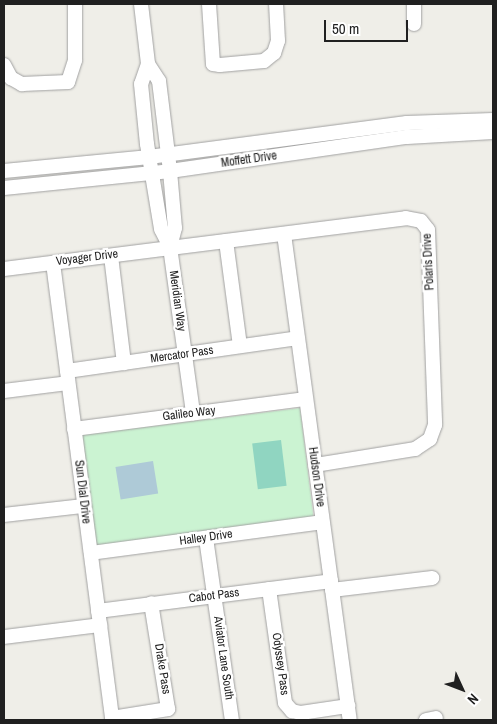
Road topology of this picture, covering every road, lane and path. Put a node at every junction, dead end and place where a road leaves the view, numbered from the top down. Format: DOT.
graph roads {
  1 [pos="75,4"];
  2 [pos="141,4"];
  3 [pos="208,4"];
  4 [pos="276,4"];
  5 [pos="414,4"];
  6 [pos="414,24"];
  7 [pos="148,64"];
  8 [pos="4,65"];
  9 [pos="493,120"];
  10 [pos="493,132"];
  11 [pos="167,155"];
  12 [pos="149,157"];
  13 [pos="4,171"];
  14 [pos="170,171"];
  15 [pos="151,173"];
  16 [pos="4,188"];
  17 [pos="284,234"];
  18 [pos="226,241"];
  19 [pos="170,247"];
  20 [pos="111,256"];
  21 [pos="53,263"];
  22 [pos="4,269"];
  23 [pos="298,338"];
  24 [pos="240,346"];
  25 [pos="185,354"];
  26 [pos="124,363"];
  27 [pos="68,377"];
  28 [pos="4,391"];
  29 [pos="304,398"];
  30 [pos="193,413"];
  31 [pos="74,429"];
  32 [pos="315,465"];
  33 [pos="83,506"];
  34 [pos="4,515"];
  35 [pos="322,522"];
  36 [pos="206,538"];
  37 [pos="90,553"];
  38 [pos="432,578"];
  39 [pos="332,586"];
  40 [pos="269,589"];
  41 [pos="214,596"];
  42 [pos="151,603"];
  43 [pos="99,618"];
  44 [pos="4,637"];
  45 [pos="349,713"];
  46 [pos="112,719"];
  47 [pos="232,720"];
  1 -- 8 [label="street"];
  2 -- 7 [label="street"];
  3 -- 4 [label="street"];
  5 -- 6 [label="street"];
  7 -- 11 [label="street, Meridian Way"];
  7 -- 12 [label="street, Meridian Way"];
  9 -- 11 [label="street, Moffett Drive"];
  10 -- 14 [label="street, Moffett Drive"];
  11 -- 12 [label="street, Moffett Drive"];
  11 -- 14 [label="street, Meridian Way"];
  12 -- 13 [label="street, Moffett Drive"];
  12 -- 15 [label="street, Meridian Way"];
  14 -- 15 [label="street, Moffett Drive"];
  14 -- 19 [label="street, Meridian Way"];
  15 -- 16 [label="street, Moffett Drive"];
  15 -- 19 [label="street, Meridian Way"];
  17 -- 18 [label="street, Polaris Drive"];
  17 -- 23 [label="street, Hudson Drive"];
  17 -- 32 [label="street, Polaris Drive"];
  18 -- 19 [label="street, Polaris Drive"];
  18 -- 24 [label="street"];
  19 -- 20 [label="street, Voyager Drive"];
  19 -- 25 [label="street, Meridian Way"];
  20 -- 21 [label="street, Voyager Drive"];
  20 -- 26 [label="street"];
  21 -- 22 [label="street, Voyager Drive"];
  21 -- 27 [label="street, Sun Dial Drive"];
  23 -- 24 [label="street, Mercator Pass"];
  23 -- 29 [label="street, Hudson Drive"];
  24 -- 25 [label="street, Mercator Pass"];
  25 -- 26 [label="street, Mercator Pass"];
  25 -- 30 [label="street, Meridian Way"];
  26 -- 27 [label="street, Mercator Pass"];
  27 -- 28 [label="street, Mercator Pass"];
  27 -- 31 [label="street, Sun Dial Drive"];
  29 -- 30 [label="street, Galileo Way"];
  29 -- 32 [label="street, Hudson Drive"];
  30 -- 31 [label="street, Galileo Way"];
  31 -- 33 [label="street, Sun Dial Drive"];
  32 -- 35 [label="street, Hudson Drive"];
  33 -- 34 [label="street"];
  33 -- 37 [label="street, Sun Dial Drive"];
  35 -- 36 [label="street, Halley Drive"];
  35 -- 39 [label="street, Hudson Drive"];
  36 -- 37 [label="street, Halley Drive"];
  36 -- 41 [label="street, Aviator Lane South"];
  37 -- 43 [label="street, Sun Dial Drive"];
  38 -- 39 [label="street, Cabot Pass"];
  39 -- 40 [label="street, Cabot Pass"];
  39 -- 45 [label="street, Hudson Drive"];
  40 -- 41 [label="street, Cabot Pass"];
  40 -- 45 [label="street, Odyssey Pass"];
  41 -- 42 [label="street, Cabot Pass"];
  41 -- 47 [label="street, Aviator Lane South"];
  42 -- 43 [label="street, Cabot Pass"];
  42 -- 46 [label="street, Drake Pass"];
  43 -- 44 [label="street, Cabot Pass"];
  43 -- 46 [label="street, Sun Dial Drive"];
}
